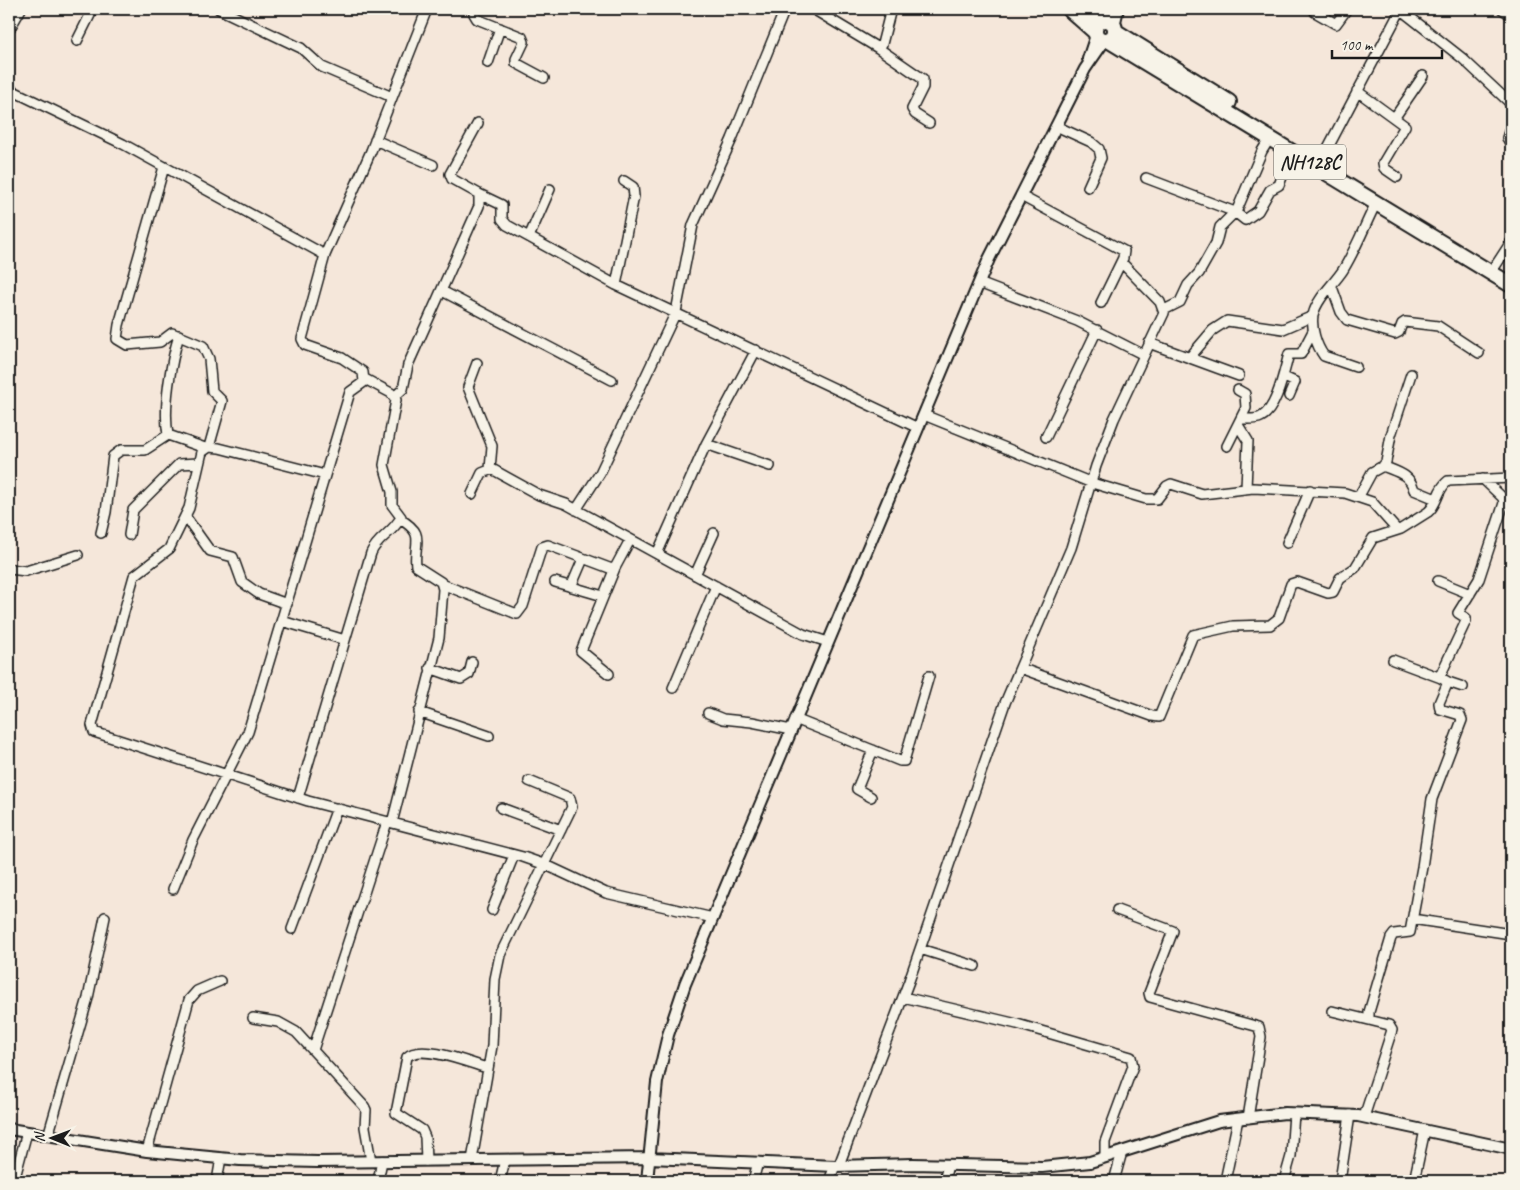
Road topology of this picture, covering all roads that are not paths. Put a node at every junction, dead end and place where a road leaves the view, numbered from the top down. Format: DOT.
graph roads {
  1 [pos="21,9"];
  2 [pos="93,9"];
  3 [pos="219,9"];
  4 [pos="426,9"];
  5 [pos="476,9"];
  6 [pos="784,9"];
  7 [pos="814,9"];
  8 [pos="891,9"];
  9 [pos="1069,9"];
  10 [pos="1080,9"];
  11 [pos="1110,9"];
  12 [pos="1118,9"];
  13 [pos="1346,9"];
  14 [pos="1401,9"];
  15 [pos="1502,9"];
  16 [pos="1315,12"];
  17 [pos="1511,15"];
  18 [pos="500,28"];
  19 [pos="9,30"];
  20 [pos="1104,31"];
  21 [pos="77,41"];
  22 [pos="878,48"];
  23 [pos="488,63"];
  24 [pos="1423,76"];
  25 [pos="544,78"];
  26 [pos="9,89"];
  27 [pos="1357,91"];
  28 [pos="392,97"];
  29 [pos="1511,104"];
  30 [pos="1395,117"];
  31 [pos="478,123"];
  32 [pos="930,123"];
  33 [pos="1056,126"];
  34 [pos="1511,126"];
  35 [pos="1270,138"];
  36 [pos="376,140"];
  37 [pos="1511,144"];
  38 [pos="1292,151"];
  39 [pos="1322,159"];
  40 [pos="433,165"];
  41 [pos="164,167"];
  42 [pos="1397,176"];
  43 [pos="1146,178"];
  44 [pos="624,181"];
  45 [pos="1088,187"];
  46 [pos="550,189"];
  47 [pos="479,194"];
  48 [pos="1020,196"];
  49 [pos="1376,203"];
  50 [pos="1235,212"];
  51 [pos="529,237"];
  52 [pos="1511,242"];
  53 [pos="325,255"];
  54 [pos="1121,262"];
  55 [pos="1496,265"];
  56 [pos="1511,275"];
  57 [pos="979,283"];
  58 [pos="616,285"];
  59 [pos="1511,285"];
  60 [pos="1332,287"];
  61 [pos="442,291"];
  62 [pos="1101,303"];
  63 [pos="1164,310"];
  64 [pos="676,312"];
  65 [pos="1313,316"];
  66 [pos="1097,330"];
  67 [pos="1313,331"];
  68 [pos="179,335"];
  69 [pos="1149,344"];
  70 [pos="756,350"];
  71 [pos="1479,353"];
  72 [pos="1144,355"];
  73 [pos="1190,357"];
  74 [pos="477,363"];
  75 [pos="1356,367"];
  76 [pos="1411,374"];
  77 [pos="1239,376"];
  78 [pos="1284,377"];
  79 [pos="365,379"];
  80 [pos="612,380"];
  81 [pos="1238,390"];
  82 [pos="1289,396"];
  83 [pos="394,397"];
  84 [pos="924,415"];
  85 [pos="1240,422"];
  86 [pos="918,428"];
  87 [pos="168,435"];
  88 [pos="1046,438"];
  89 [pos="706,444"];
  90 [pos="1227,446"];
  91 [pos="207,448"];
  92 [pos="199,462"];
  93 [pos="770,466"];
  94 [pos="1383,466"];
  95 [pos="490,469"];
  96 [pos="325,475"];
  97 [pos="1511,478"];
  98 [pos="1483,479"];
  99 [pos="1092,483"];
  100 [pos="1246,488"];
  101 [pos="1310,490"];
  102 [pos="472,494"];
  103 [pos="1359,496"];
  104 [pos="1436,499"];
  105 [pos="576,510"];
  106 [pos="185,516"];
  107 [pos="400,519"];
  108 [pos="1397,530"];
  109 [pos="101,533"];
  110 [pos="714,533"];
  111 [pos="130,535"];
  112 [pos="630,540"];
  113 [pos="1287,544"];
  114 [pos="657,554"];
  115 [pos="78,555"];
  116 [pos="583,559"];
  117 [pos="615,568"];
  118 [pos="9,569"];
  119 [pos="696,575"];
  120 [pos="1438,580"];
  121 [pos="555,582"];
  122 [pos="442,584"];
  123 [pos="570,586"];
  124 [pos="716,586"];
  125 [pos="1470,594"];
  126 [pos="603,596"];
  127 [pos="287,604"];
  128 [pos="282,621"];
  129 [pos="345,640"];
  130 [pos="828,642"];
  131 [pos="1393,660"];
  132 [pos="472,662"];
  133 [pos="430,668"];
  134 [pos="1020,668"];
  135 [pos="610,674"];
  136 [pos="929,676"];
  137 [pos="1444,680"];
  138 [pos="1463,687"];
  139 [pos="673,688"];
  140 [pos="419,712"];
  141 [pos="708,714"];
  142 [pos="795,719"];
  143 [pos="791,730"];
  144 [pos="489,736"];
  145 [pos="873,750"];
  146 [pos="226,776"];
  147 [pos="529,781"];
  148 [pos="871,797"];
  149 [pos="298,798"];
  150 [pos="337,808"];
  151 [pos="501,808"];
  152 [pos="389,822"];
  153 [pos="561,830"];
  154 [pos="514,855"];
  155 [pos="546,865"];
  156 [pos="173,889"];
  157 [pos="492,910"];
  158 [pos="1117,910"];
  159 [pos="105,917"];
  160 [pos="713,918"];
  161 [pos="1412,918"];
  162 [pos="292,929"];
  163 [pos="1511,934"];
  164 [pos="920,949"];
  165 [pos="975,966"];
  166 [pos="220,981"];
  167 [pos="903,997"];
  168 [pos="1332,1011"];
  169 [pos="253,1018"];
  170 [pos="1370,1020"];
  171 [pos="313,1050"];
  172 [pos="487,1068"];
  173 [pos="1294,1113"];
  174 [pos="1350,1115"];
  175 [pos="1364,1117"];
  176 [pos="1243,1118"];
  177 [pos="9,1129"];
  178 [pos="1425,1130"];
  179 [pos="27,1132"];
  180 [pos="48,1136"];
  181 [pos="1511,1149"];
  182 [pos="147,1151"];
  183 [pos="1122,1152"];
  184 [pos="1105,1157"];
  185 [pos="221,1158"];
  186 [pos="650,1158"];
  187 [pos="426,1160"];
  188 [pos="472,1160"];
  189 [pos="505,1160"];
  190 [pos="376,1161"];
  191 [pos="758,1162"];
  192 [pos="837,1165"];
  193 [pos="948,1165"];
  194 [pos="14,1181"];
  195 [pos="217,1181"];
  196 [pos="378,1181"];
  197 [pos="500,1181"];
  198 [pos="647,1181"];
  199 [pos="753,1181"];
  200 [pos="829,1181"];
  201 [pos="944,1181"];
  202 [pos="1114,1181"];
  203 [pos="1225,1181"];
  204 [pos="1284,1181"];
  205 [pos="1340,1181"];
  206 [pos="1414,1181"];
  1 -- 19 [label="street"];
  2 -- 21 [label="street"];
  3 -- 28 [label="street"];
  4 -- 28 [label="street"];
  5 -- 18 [label="street"];
  6 -- 64 [label="street"];
  7 -- 22 [label="street"];
  8 -- 22 [label="street"];
  9 -- 20 [label="highway, NH128C"];
  10 -- 20 [label="highway, NH128C"];
  11 -- 20 [label="street"];
  12 -- 20 [label="street"];
  13 -- 16 [label="street"];
  14 -- 27 [label="street"];
  14 -- 29 [label="street"];
  15 -- 17 [label="street"];
  18 -- 23 [label="street"];
  18 -- 25 [label="street"];
  20 -- 33 [label="street"];
  20 -- 35 [label="highway, NH128C"];
  20 -- 39 [label="highway, NH128C"];
  22 -- 32 [label="street"];
  24 -- 30 [label="street"];
  26 -- 41 [label="street"];
  27 -- 30 [label="street"];
  27 -- 39 [label="street"];
  28 -- 36 [label="street"];
  30 -- 42 [label="street"];
  31 -- 47 [label="street"];
  33 -- 45 [label="street"];
  33 -- 48 [label="street"];
  34 -- 37 [label="street"];
  35 -- 38 [label="highway, NH128C"];
  35 -- 50 [label="street"];
  36 -- 40 [label="street"];
  36 -- 53 [label="street"];
  38 -- 49 [label="highway, NH128C"];
  38 -- 50 [label="street"];
  39 -- 55 [label="highway, NH128C"];
  41 -- 53 [label="street"];
  41 -- 68 [label="street"];
  43 -- 50 [label="street"];
  44 -- 58 [label="street"];
  46 -- 51 [label="street"];
  47 -- 51 [label="street"];
  47 -- 61 [label="street"];
  48 -- 54 [label="street"];
  48 -- 57 [label="street"];
  49 -- 59 [label="highway, NH128C"];
  49 -- 60 [label="street"];
  50 -- 63 [label="street"];
  51 -- 58 [label="street"];
  52 -- 55 [label="street"];
  53 -- 79 [label="street"];
  54 -- 62 [label="street"];
  54 -- 63 [label="street"];
  55 -- 56 [label="highway, NH128C"];
  57 -- 66 [label="street"];
  57 -- 84 [label="street"];
  58 -- 64 [label="street"];
  60 -- 65 [label="street"];
  60 -- 71 [label="street"];
  61 -- 80 [label="street"];
  61 -- 83 [label="street"];
  63 -- 69 [label="street"];
  64 -- 70 [label="street"];
  64 -- 105 [label="street"];
  65 -- 67 [label="street"];
  65 -- 73 [label="street"];
  66 -- 72 [label="street"];
  66 -- 88 [label="street"];
  67 -- 75 [label="street"];
  67 -- 78 [label="street"];
  68 -- 87 [label="street"];
  68 -- 91 [label="street"];
  69 -- 72 [label="street"];
  69 -- 73 [label="street"];
  70 -- 86 [label="street"];
  70 -- 89 [label="street"];
  72 -- 99 [label="street"];
  73 -- 77 [label="street"];
  74 -- 95 [label="street"];
  76 -- 94 [label="street"];
  78 -- 82 [label="street"];
  78 -- 85 [label="street"];
  79 -- 83 [label="street"];
  79 -- 96 [label="street"];
  81 -- 85 [label="street"];
  83 -- 107 [label="street"];
  84 -- 86 [label="street"];
  84 -- 99 [label="street"];
  85 -- 90 [label="street"];
  85 -- 100 [label="street"];
  86 -- 130 [label="street"];
  87 -- 91 [label="street"];
  87 -- 109 [label="street"];
  89 -- 93 [label="street"];
  89 -- 114 [label="street"];
  91 -- 92 [label="street"];
  91 -- 96 [label="street"];
  92 -- 106 [label="street"];
  92 -- 111 [label="street"];
  94 -- 103 [label="street"];
  94 -- 104 [label="street"];
  95 -- 102 [label="street"];
  95 -- 105 [label="street"];
  96 -- 127 [label="street"];
  97 -- 98 [label="street"];
  98 -- 104 [label="street"];
  98 -- 125 [label="street"];
  99 -- 100 [label="street"];
  99 -- 134 [label="street"];
  100 -- 101 [label="street"];
  101 -- 103 [label="street"];
  101 -- 113 [label="street"];
  103 -- 108 [label="street"];
  104 -- 108 [label="street"];
  105 -- 112 [label="street"];
  106 -- 127 [label="street"];
  106 -- 146 [label="street"];
  107 -- 122 [label="street"];
  107 -- 129 [label="street"];
  108 -- 134 [label="street"];
  110 -- 119 [label="street"];
  112 -- 114 [label="street"];
  112 -- 117 [label="street"];
  114 -- 119 [label="street"];
  115 -- 118 [label="street"];
  116 -- 117 [label="street"];
  116 -- 122 [label="street"];
  116 -- 123 [label="street"];
  117 -- 126 [label="street"];
  119 -- 124 [label="street"];
  120 -- 125 [label="street"];
  121 -- 123 [label="street"];
  122 -- 133 [label="street"];
  123 -- 126 [label="street"];
  124 -- 130 [label="street"];
  124 -- 139 [label="street"];
  125 -- 137 [label="street"];
  126 -- 135 [label="street"];
  127 -- 128 [label="street"];
  128 -- 129 [label="street"];
  128 -- 146 [label="street"];
  129 -- 149 [label="street"];
  130 -- 142 [label="street"];
  131 -- 137 [label="street"];
  132 -- 133 [label="street"];
  133 -- 140 [label="street"];
  134 -- 164 [label="street"];
  136 -- 145 [label="street"];
  137 -- 138 [label="street"];
  137 -- 161 [label="street"];
  140 -- 144 [label="street"];
  140 -- 152 [label="street"];
  141 -- 143 [label="street"];
  142 -- 143 [label="street"];
  142 -- 145 [label="street"];
  143 -- 160 [label="street"];
  145 -- 148 [label="street"];
  146 -- 149 [label="street"];
  146 -- 156 [label="street"];
  147 -- 153 [label="street"];
  149 -- 150 [label="street"];
  150 -- 152 [label="street"];
  150 -- 162 [label="street"];
  151 -- 153 [label="street"];
  152 -- 154 [label="street"];
  152 -- 171 [label="street"];
  153 -- 155 [label="street"];
  154 -- 155 [label="street"];
  154 -- 157 [label="street"];
  155 -- 160 [label="street"];
  155 -- 172 [label="street"];
  158 -- 176 [label="street"];
  159 -- 180 [label="street"];
  160 -- 186 [label="street"];
  161 -- 163 [label="street"];
  161 -- 170 [label="street"];
  164 -- 165 [label="street"];
  164 -- 167 [label="street"];
  166 -- 182 [label="street"];
  167 -- 184 [label="street"];
  167 -- 192 [label="street"];
  168 -- 170 [label="street"];
  169 -- 171 [label="street"];
  170 -- 175 [label="street"];
  171 -- 190 [label="street"];
  172 -- 187 [label="street"];
  172 -- 188 [label="street"];
  173 -- 174 [label="street"];
  173 -- 176 [label="street"];
  173 -- 204 [label="street"];
  174 -- 175 [label="street"];
  174 -- 205 [label="street"];
  175 -- 178 [label="street"];
  176 -- 183 [label="street"];
  176 -- 203 [label="street"];
  177 -- 179 [label="street"];
  178 -- 181 [label="street"];
  178 -- 206 [label="street"];
  179 -- 180 [label="street"];
  179 -- 194 [label="street"];
  180 -- 182 [label="street"];
  182 -- 185 [label="street"];
  183 -- 184 [label="street"];
  183 -- 202 [label="street"];
  184 -- 193 [label="street"];
  185 -- 190 [label="street"];
  185 -- 195 [label="street"];
  186 -- 189 [label="street"];
  186 -- 191 [label="street"];
  186 -- 198 [label="street"];
  187 -- 188 [label="street"];
  187 -- 190 [label="street"];
  188 -- 189 [label="street"];
  189 -- 197 [label="street"];
  190 -- 196 [label="street"];
  191 -- 192 [label="street"];
  191 -- 199 [label="street"];
  192 -- 193 [label="street"];
  192 -- 200 [label="street"];
  193 -- 201 [label="street"];
}
